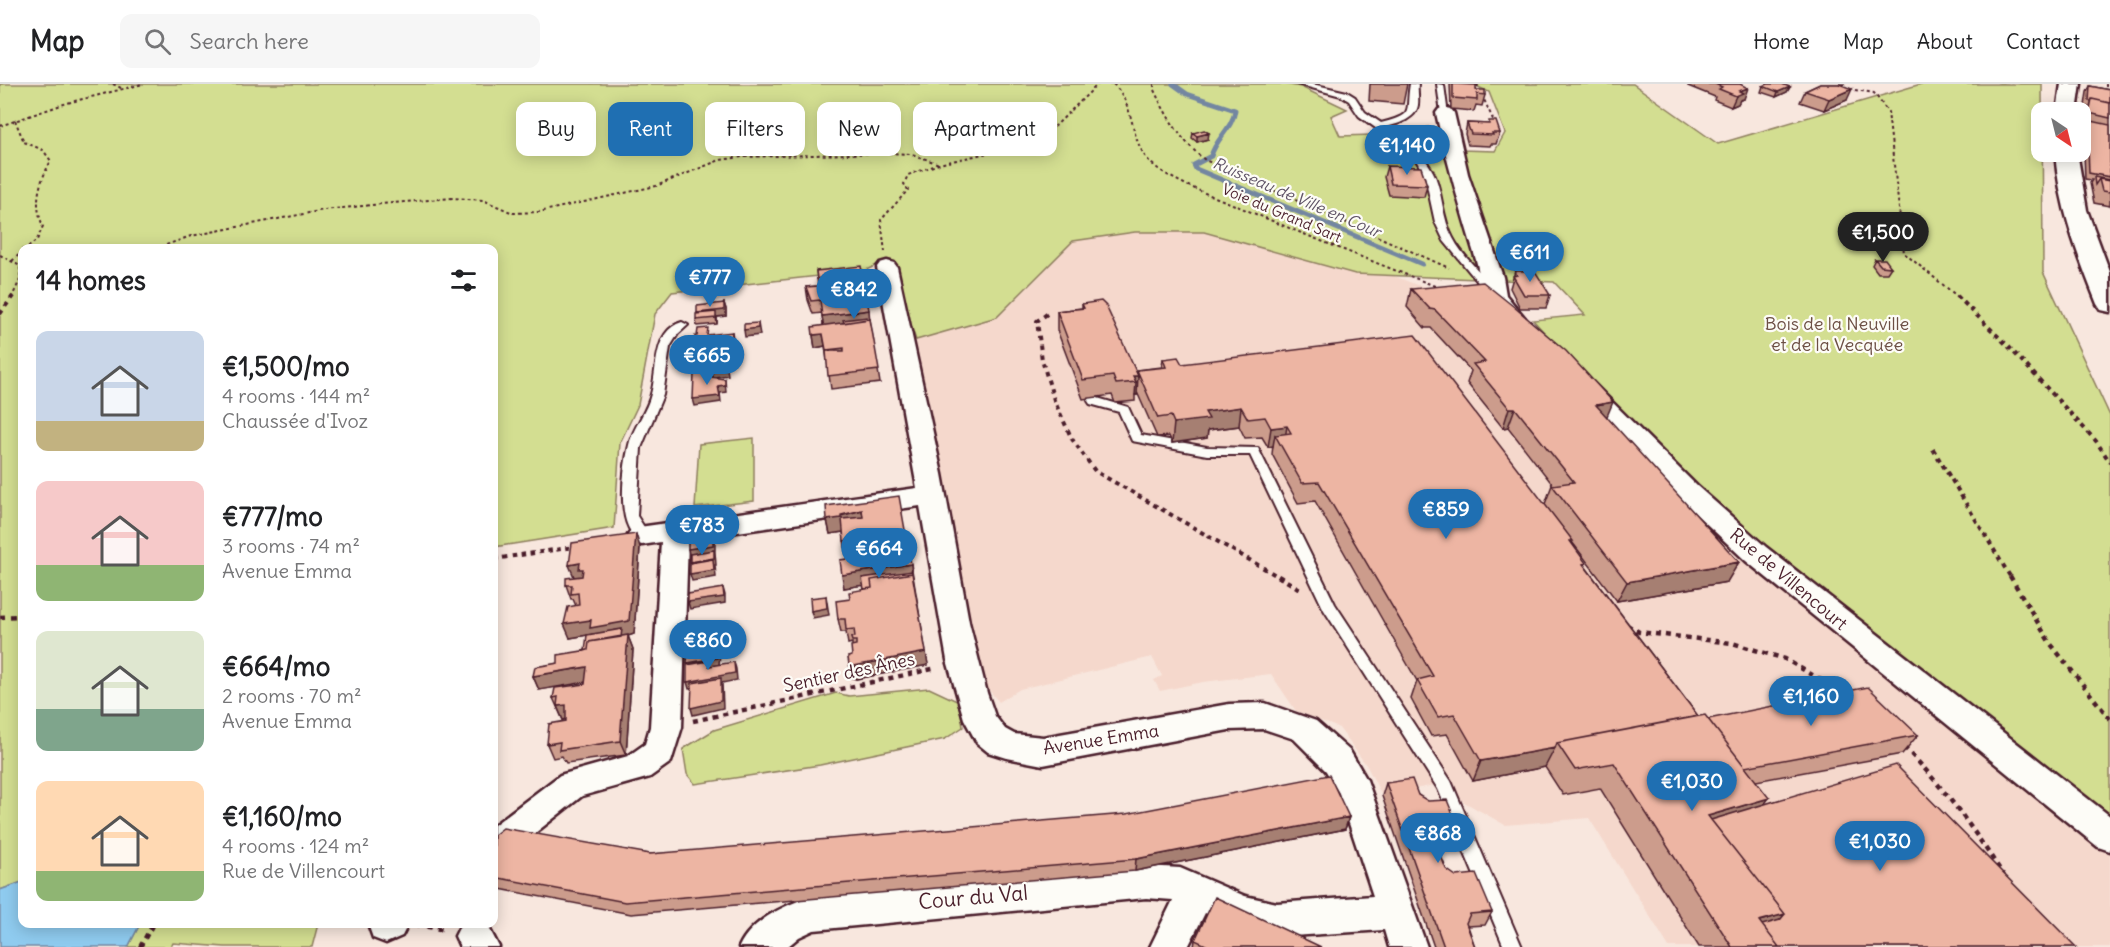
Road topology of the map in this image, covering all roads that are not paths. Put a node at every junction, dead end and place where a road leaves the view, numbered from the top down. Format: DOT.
graph roads {
  1 [pos="1301,84"];
  2 [pos="1414,84"];
  3 [pos="2071,84"];
  4 [pos="1440,85"];
  5 [pos="2068,102"];
  6 [pos="1446,119"];
  7 [pos="1378,127"];
  8 [pos="2066,162"];
  9 [pos="887,267"];
  10 [pos="1493,294"];
  11 [pos="2110,304"];
  12 [pos="682,326"];
  13 [pos="1529,333"];
  14 [pos="1567,370"];
  15 [pos="1094,401"];
  16 [pos="931,495"];
  17 [pos="675,531"];
  18 [pos="642,536"];
  19 [pos="2110,836"];
  20 [pos="498,842"];
  21 [pos="1198,891"];
  22 [pos="1396,912"];
  23 [pos="758,947"];
  24 [pos="1169,947"];
  25 [pos="1408,947"];
  26 [pos="1513,947"];
  1 -- 7 [label="lane"];
  2 -- 7 [label="lane"];
  3 -- 5 [label="main road"];
  4 -- 6 [label="lane"];
  6 -- 10 [label="street"];
  7 -- 10 [label="lane"];
  8 -- 11 [label="main road"];
  9 -- 16 [label="street, Avenue Emma"];
  10 -- 13 [label="street"];
  12 -- 18 [label="lane"];
  14 -- 19 [label="street, Rue de Villencourt"];
  15 -- 26 [label="lane"];
  16 -- 17 [label="street"];
  16 -- 22 [label="street, Avenue Emma"];
  17 -- 18 [label="street"];
  17 -- 20 [label="street"];
  21 -- 22 [label="street, Cour du Val"];
  21 -- 23 [label="street, Cour du Val"];
  21 -- 24 [label="street"];
  22 -- 25 [label="street"];
}
